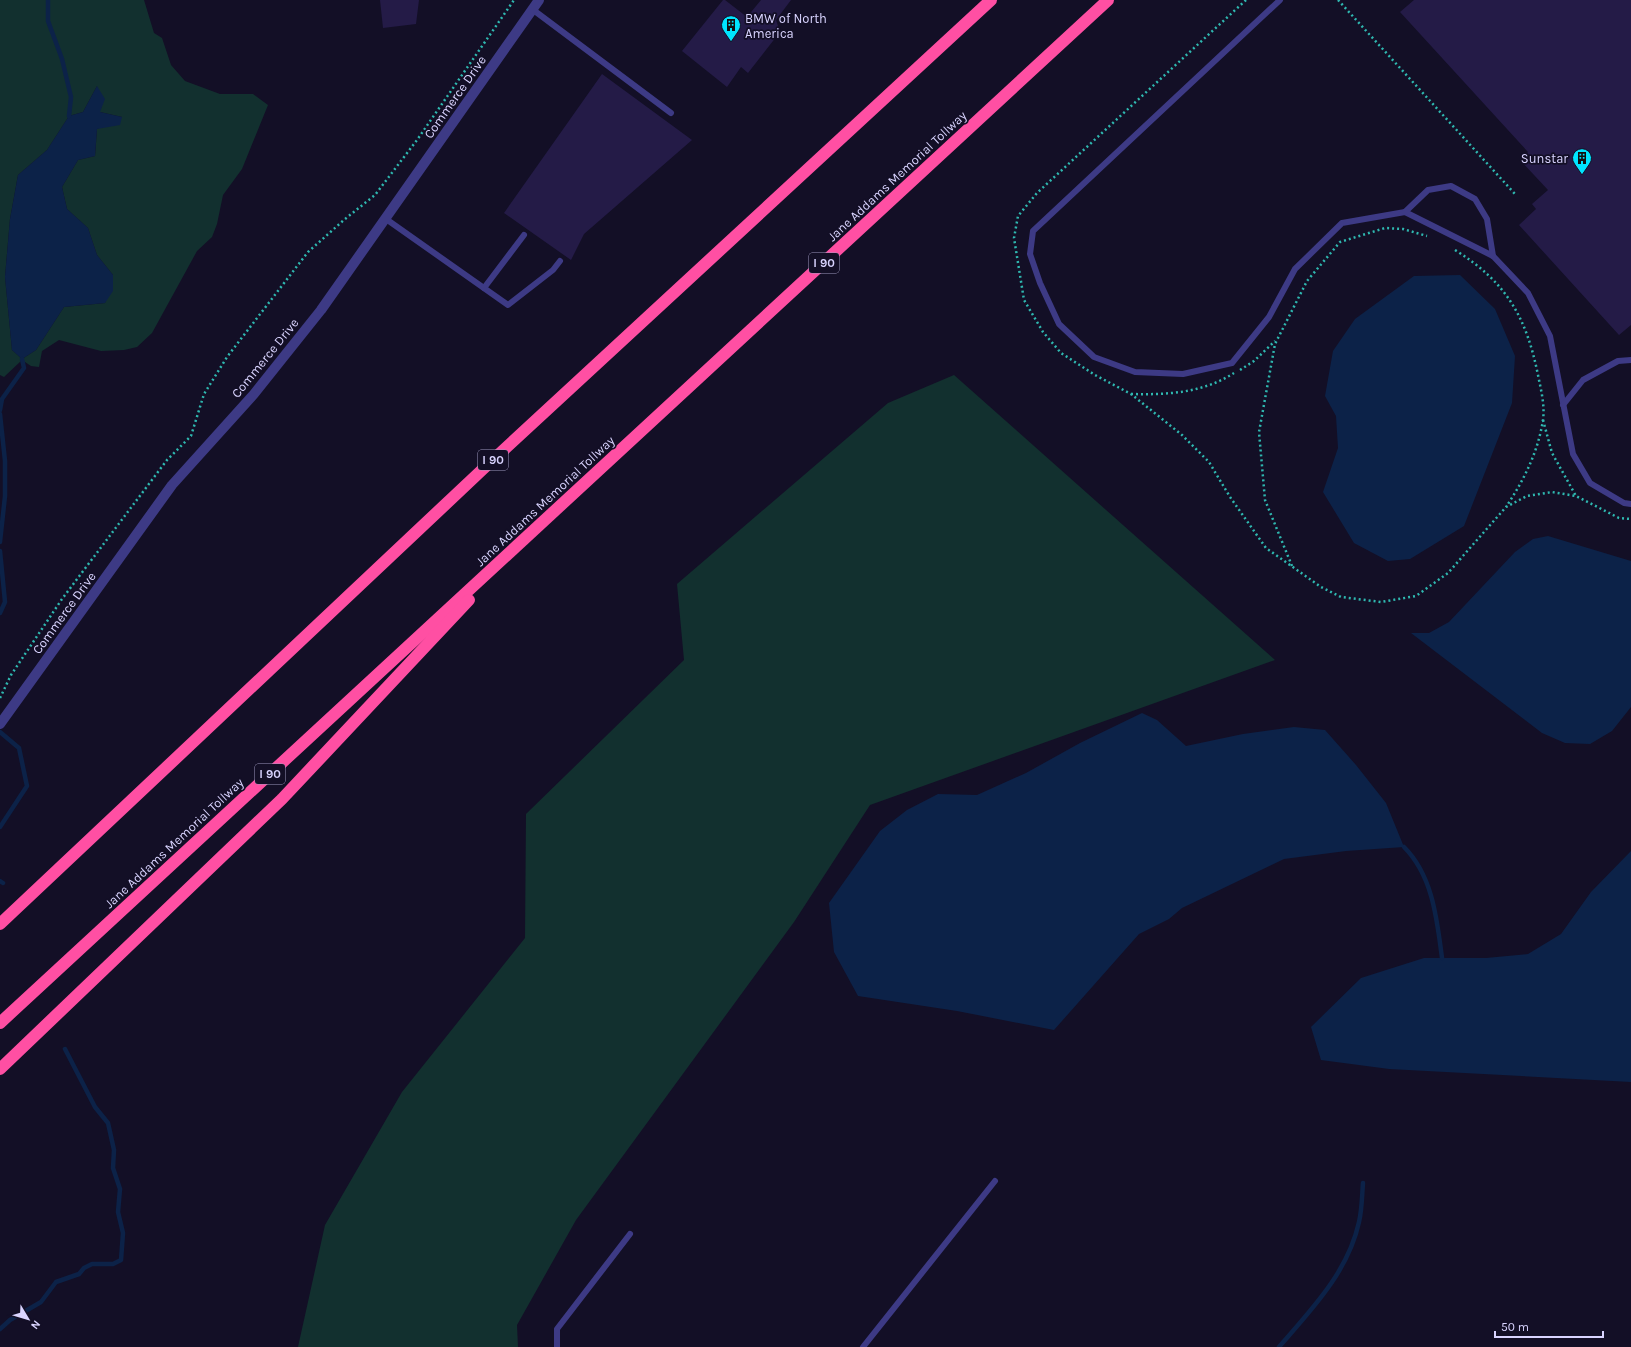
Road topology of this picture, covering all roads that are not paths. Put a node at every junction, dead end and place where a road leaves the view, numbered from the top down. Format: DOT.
graph roads {
  1 [pos="539,0"];
  2 [pos="990,0"];
  3 [pos="1108,0"];
  4 [pos="1280,0"];
  5 [pos="532,9"];
  6 [pos="671,113"];
  7 [pos="1405,212"];
  8 [pos="386,219"];
  9 [pos="524,235"];
  10 [pos="1493,256"];
  11 [pos="560,261"];
  12 [pos="484,288"];
  13 [pos="1631,360"];
  14 [pos="1563,405"];
  15 [pos="1631,504"];
  16 [pos="539,526"];
  17 [pos="0,724"];
  18 [pos="0,924"];
  19 [pos="0,1023"];
  20 [pos="0,1068"];
  21 [pos="995,1181"];
  22 [pos="630,1234"];
  23 [pos="557,1347"];
  24 [pos="863,1347"];
  1 -- 5 [label="street, Commerce Drive"];
  2 -- 18 [label="highway, I 90"];
  3 -- 16 [label="highway, Jane Addams Memorial Tollway / I 90"];
  4 -- 7 [label="lane"];
  5 -- 6 [label="lane"];
  5 -- 8 [label="street, Commerce Drive"];
  7 -- 10 [label="lane"];
  7 -- 10 [label="lane"];
  8 -- 12 [label="lane"];
  8 -- 17 [label="street, Commerce Drive"];
  9 -- 12 [label="lane"];
  10 -- 14 [label="lane"];
  11 -- 12 [label="lane"];
  13 -- 14 [label="lane"];
  14 -- 15 [label="lane"];
  16 -- 19 [label="highway, Jane Addams Memorial Tollway / I 90"];
  16 -- 20 [label="highway"];
  21 -- 24 [label="lane"];
  22 -- 23 [label="lane"];
}
